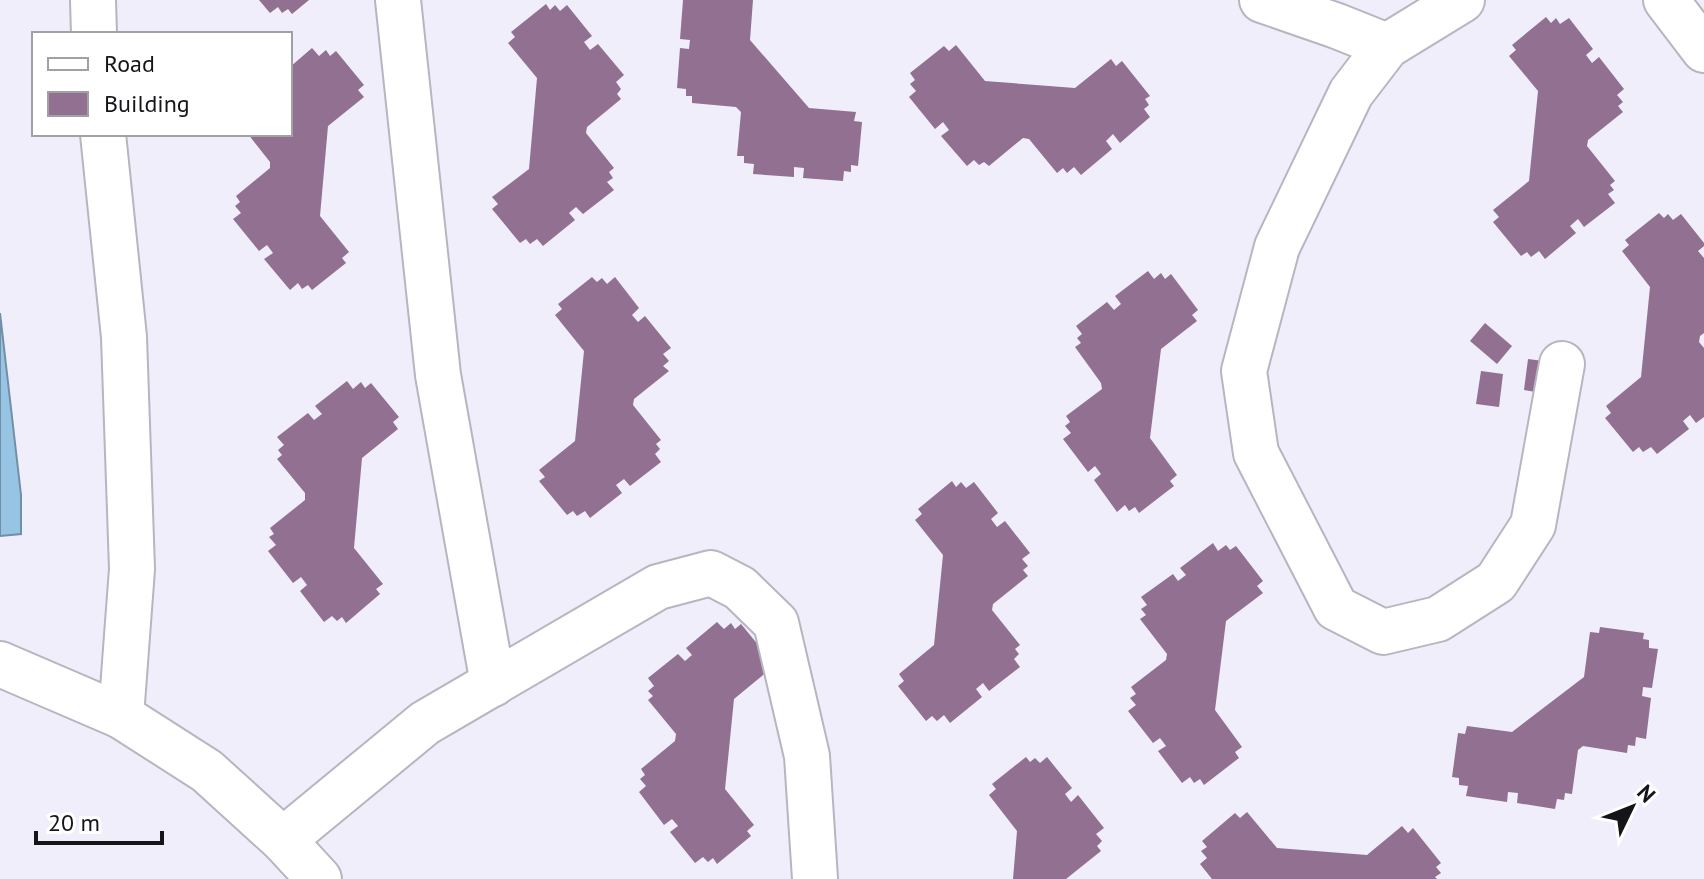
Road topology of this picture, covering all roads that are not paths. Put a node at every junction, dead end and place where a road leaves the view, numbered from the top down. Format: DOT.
graph roads {
  1 [pos="93,0"];
  2 [pos="398,0"];
  3 [pos="1262,0"];
  4 [pos="1462,0"];
  5 [pos="1666,0"];
  6 [pos="94,32"];
  7 [pos="1387,46"];
  8 [pos="1704,50"];
  9 [pos="103,136"];
  10 [pos="1562,364"];
  11 [pos="0,664"];
  12 [pos="493,684"];
  13 [pos="121,716"];
  14 [pos="283,840"];
  15 [pos="319,879"];
  16 [pos="815,879"];
  1 -- 6 [label="street"];
  2 -- 12 [label="street"];
  3 -- 7 [label="street"];
  4 -- 7 [label="street"];
  5 -- 8 [label="street"];
  7 -- 10 [label="street"];
  9 -- 13 [label="street"];
  11 -- 13 [label="street"];
  12 -- 14 [label="street"];
  12 -- 16 [label="street"];
  13 -- 14 [label="street"];
  14 -- 15 [label="street"];
}
